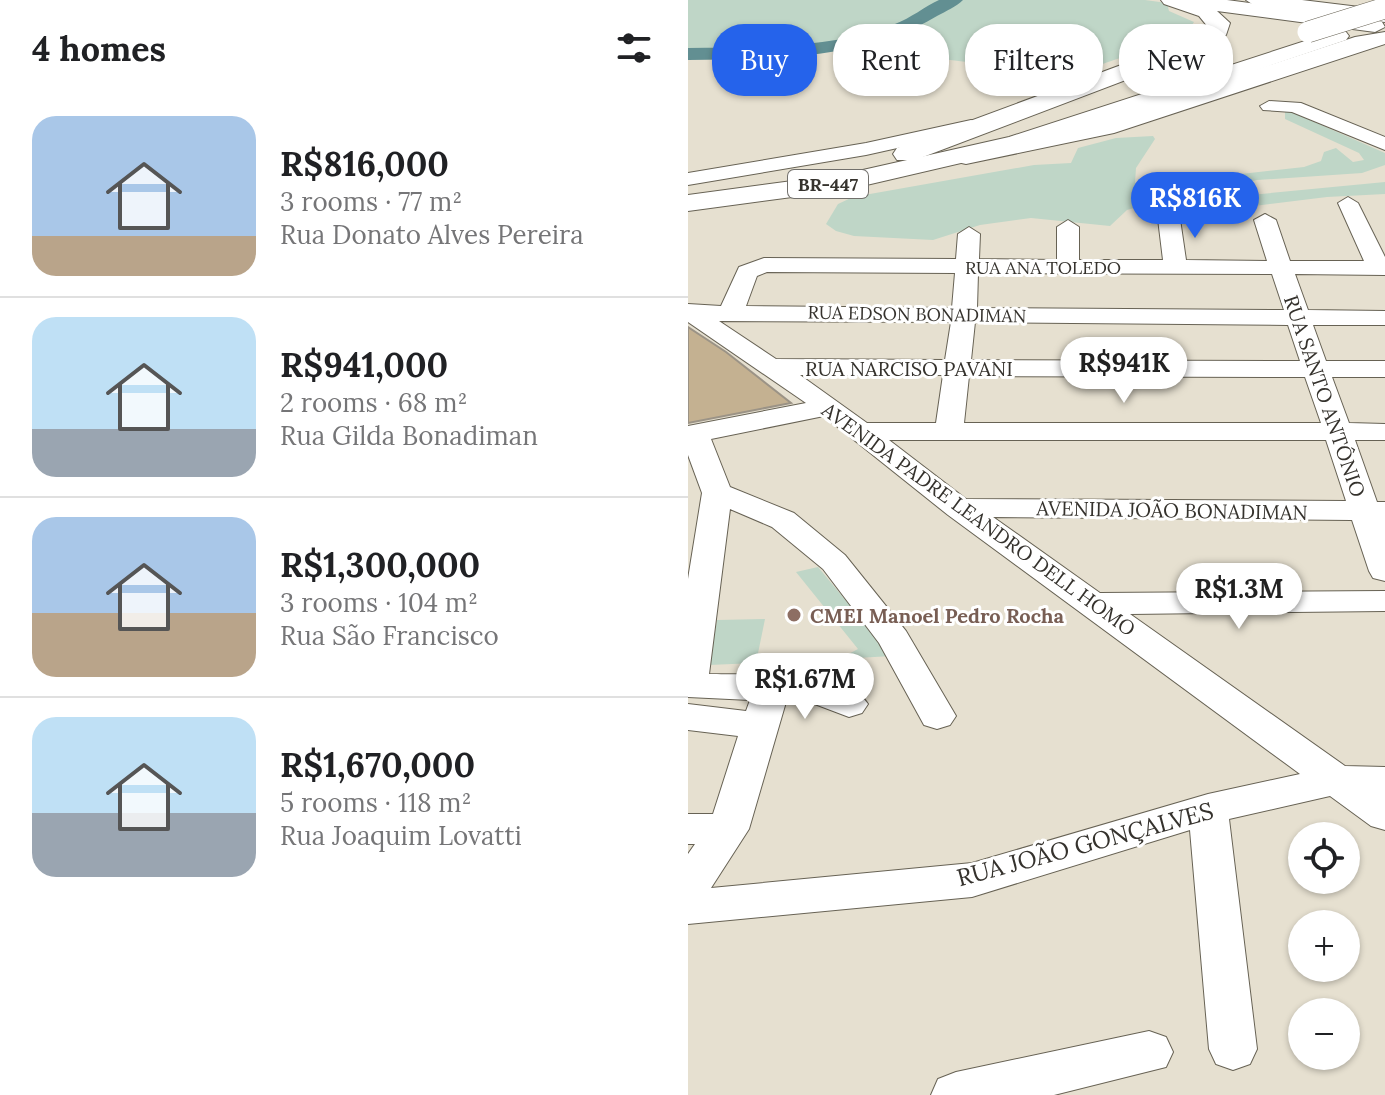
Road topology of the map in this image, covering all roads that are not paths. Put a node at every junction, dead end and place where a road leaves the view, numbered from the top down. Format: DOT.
graph roads {
  1 [pos="1171,0"];
  2 [pos="1183,0"];
  3 [pos="1208,0"];
  4 [pos="1255,0"];
  5 [pos="1385,8"];
  6 [pos="1385,22"];
  7 [pos="1385,38"];
  8 [pos="1269,106"];
  9 [pos="1021,112"];
  10 [pos="1385,144"];
  11 [pos="906,154"];
  12 [pos="966,156"];
  13 [pos="688,179"];
  14 [pos="688,189"];
  15 [pos="688,203"];
  16 [pos="1348,203"];
  17 [pos="1169,219"];
  18 [pos="1265,220"];
  19 [pos="1068,227"];
  20 [pos="969,234"];
  21 [pos="967,267"];
  22 [pos="1068,267"];
  23 [pos="1176,268"];
  24 [pos="1280,268"];
  25 [pos="1382,268"];
  26 [pos="689,312"];
  27 [pos="731,312"];
  28 [pos="964,314"];
  29 [pos="1299,317"];
  30 [pos="1385,318"];
  31 [pos="770,367"];
  32 [pos="957,368"];
  33 [pos="1316,368"];
  34 [pos="1385,369"];
  35 [pos="829,407"];
  36 [pos="949,430"];
  37 [pos="862,431"];
  38 [pos="1337,432"];
  39 [pos="1385,432"];
  40 [pos="691,434"];
  41 [pos="717,493"];
  42 [pos="959,508"];
  43 [pos="1375,511"];
  44 [pos="1385,571"];
  45 [pos="1385,601"];
  46 [pos="1093,604"];
  47 [pos="688,685"];
  48 [pos="772,689"];
  49 [pos="849,704"];
  50 [pos="937,716"];
  51 [pos="688,717"];
  52 [pos="760,726"];
  53 [pos="1336,780"];
  54 [pos="1385,781"];
  55 [pos="1208,809"];
  56 [pos="1385,815"];
  57 [pos="688,829"];
  58 [pos="728,829"];
  59 [pos="688,887"];
  60 [pos="688,907"];
  61 [pos="1233,1049"];
  62 [pos="1149,1052"];
  63 [pos="956,1095"];
  1 -- 9 [label="highway"];
  2 -- 6 [label="highway"];
  3 -- 6 [label="highway"];
  4 -- 6 [label="main road"];
  5 -- 11 [label="main road, BR-447, bridge"];
  6 -- 12 [label="main road, BR-447"];
  7 -- 12 [label="highway"];
  8 -- 10 [label="street"];
  9 -- 11 [label="highway"];
  9 -- 13 [label="street"];
  11 -- 14 [label="main road, BR-447"];
  12 -- 15 [label="main road, BR-447"];
  16 -- 25 [label="street"];
  17 -- 23 [label="street"];
  18 -- 24 [label="street, RUA SANTO ANTÔNIO"];
  19 -- 22 [label="street"];
  20 -- 21 [label="street"];
  21 -- 22 [label="street, RUA ANA TOLEDO"];
  21 -- 27 [label="street, RUA ANA TOLEDO"];
  21 -- 28 [label="street"];
  22 -- 23 [label="street, RUA ANA TOLEDO"];
  23 -- 24 [label="street, RUA ANA TOLEDO"];
  24 -- 25 [label="street, RUA ANA TOLEDO"];
  24 -- 29 [label="street, RUA SANTO ANTÔNIO"];
  26 -- 27 [label="street, RUA EDSON BONADIMAN"];
  26 -- 31 [label="street, AVENIDA PADRE LEANDRO DELL HOMO"];
  27 -- 28 [label="street, RUA EDSON BONADIMAN"];
  28 -- 29 [label="street, RUA EDSON BONADIMAN"];
  28 -- 32 [label="street"];
  29 -- 30 [label="street, RUA EDSON BONADIMAN"];
  29 -- 33 [label="street, RUA SANTO ANTÔNIO"];
  31 -- 32 [label="street, RUA NARCISO PAVANI"];
  31 -- 35 [label="street, AVENIDA PADRE LEANDRO DELL HOMO"];
  32 -- 33 [label="street, RUA NARCISO PAVANI"];
  32 -- 36 [label="street"];
  33 -- 34 [label="street, RUA NARCISO PAVANI"];
  33 -- 38 [label="street, RUA SANTO ANTÔNIO"];
  35 -- 37 [label="street, AVENIDA PADRE LEANDRO DELL HOMO"];
  35 -- 40 [label="street"];
  36 -- 37 [label="street"];
  36 -- 38 [label="street"];
  37 -- 42 [label="street, AVENIDA PADRE LEANDRO DELL HOMO"];
  38 -- 39 [label="street"];
  38 -- 43 [label="street, RUA SANTO ANTÔNIO"];
  40 -- 41 [label="street"];
  41 -- 47 [label="street"];
  41 -- 50 [label="street"];
  42 -- 43 [label="street, AVENIDA JOÃO BONADIMAN"];
  42 -- 46 [label="street, AVENIDA PADRE LEANDRO DELL HOMO"];
  43 -- 44 [label="street, RUA SANTO ANTÔNIO"];
  45 -- 46 [label="street"];
  46 -- 53 [label="street, AVENIDA PADRE LEANDRO DELL HOMO"];
  47 -- 48 [label="street"];
  48 -- 49 [label="street"];
  48 -- 52 [label="street"];
  51 -- 52 [label="street"];
  52 -- 58 [label="street"];
  53 -- 54 [label="street, RUA JOÃO GONÇALVES"];
  53 -- 55 [label="street, RUA JOÃO GONÇALVES"];
  53 -- 56 [label="street, AVENIDA PADRE LEANDRO DELL HOMO"];
  55 -- 60 [label="street, RUA JOÃO GONÇALVES"];
  55 -- 61 [label="street"];
  57 -- 58 [label="street"];
  58 -- 59 [label="street"];
  62 -- 63 [label="street"];
}
